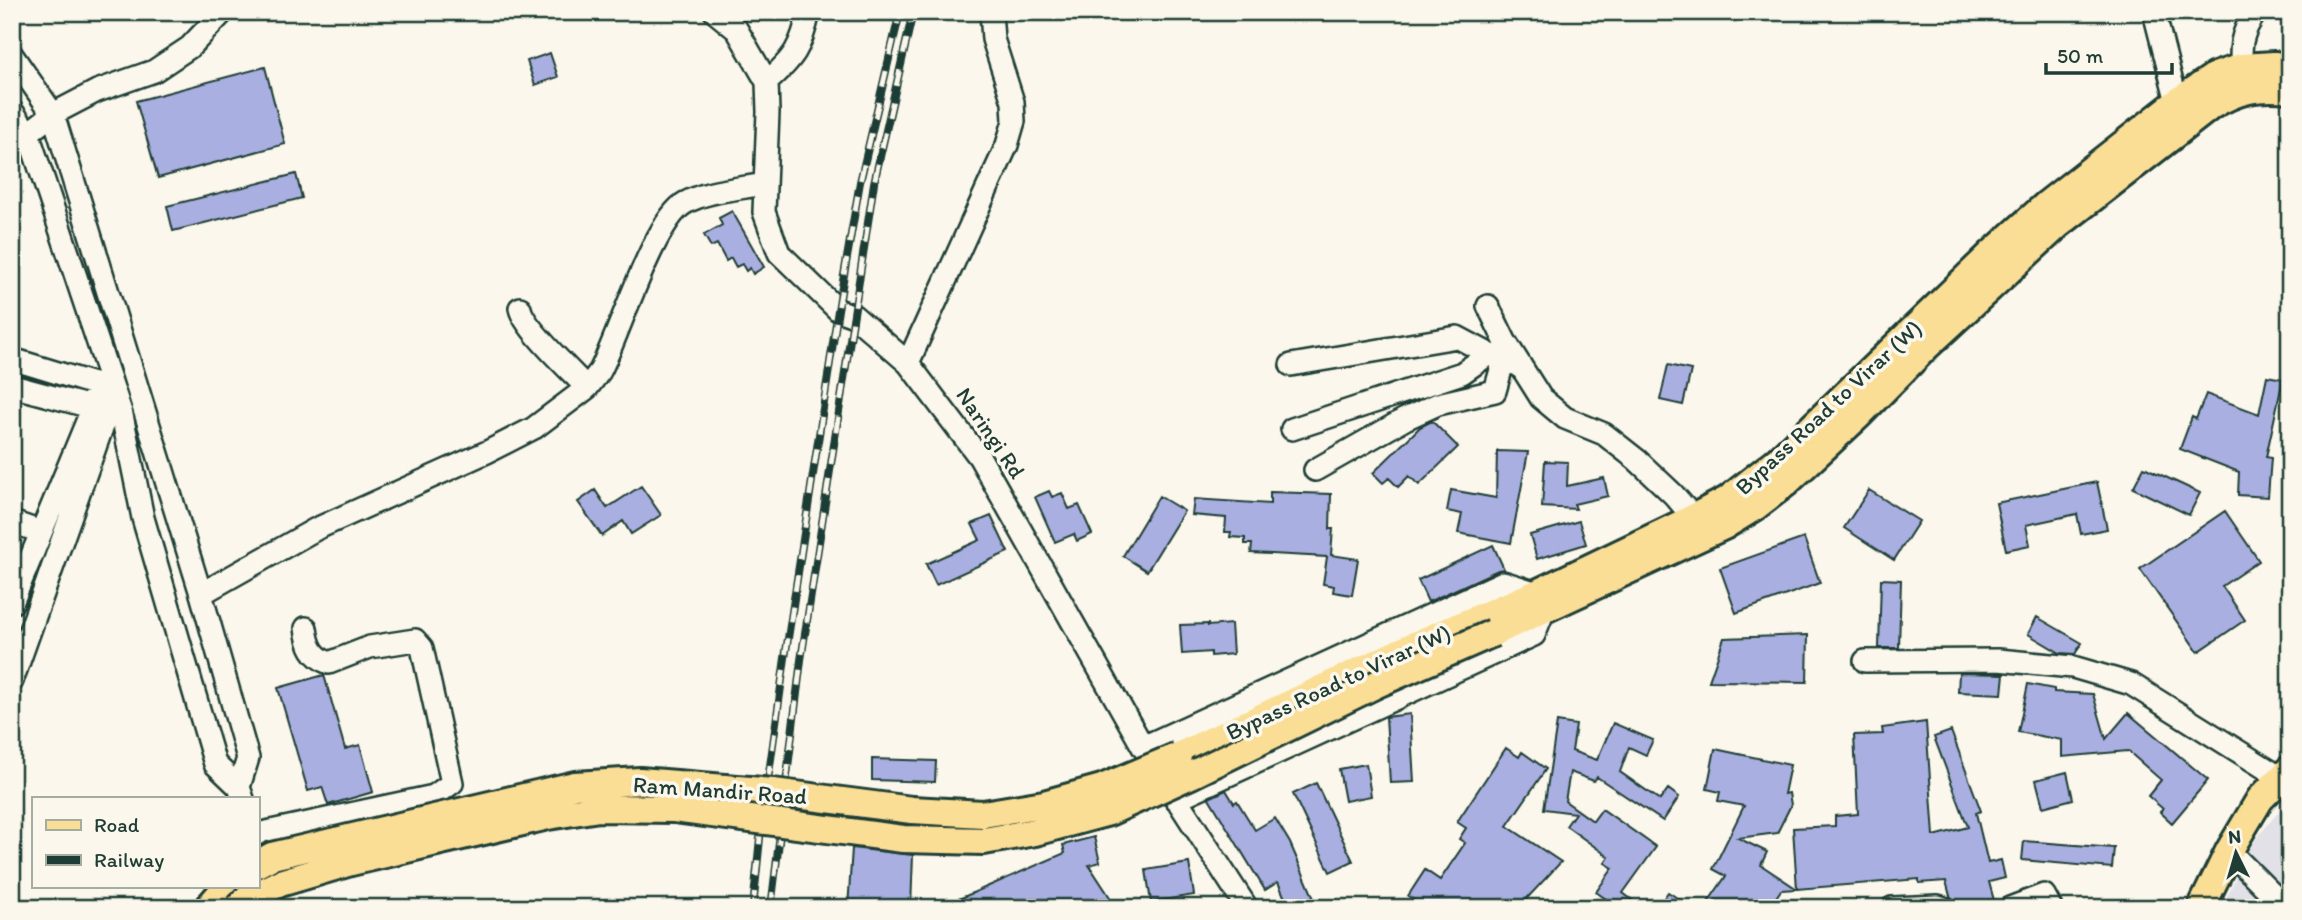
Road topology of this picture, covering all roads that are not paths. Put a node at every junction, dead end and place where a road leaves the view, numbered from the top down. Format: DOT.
graph roads {
  1 [pos="223,12"];
  2 [pos="715,12"];
  3 [pos="808,12"];
  4 [pos="991,12"];
  5 [pos="2154,12"];
  6 [pos="2256,12"];
  7 [pos="12,55"];
  8 [pos="2290,67"];
  9 [pos="2242,79"];
  10 [pos="767,82"];
  11 [pos="2290,89"];
  12 [pos="12,111"];
  13 [pos="2184,112"];
  14 [pos="53,114"];
  15 [pos="28,133"];
  16 [pos="764,184"];
  17 [pos="1488,306"];
  18 [pos="520,308"];
  19 [pos="12,359"];
  20 [pos="1504,360"];
  21 [pos="908,363"];
  22 [pos="1291,365"];
  23 [pos="12,386"];
  24 [pos="106,387"];
  25 [pos="587,387"];
  26 [pos="140,395"];
  27 [pos="108,411"];
  28 [pos="148,423"];
  29 [pos="1292,429"];
  30 [pos="1315,470"];
  31 [pos="1694,518"];
  32 [pos="12,522"];
  33 [pos="41,532"];
  34 [pos="201,594"];
  35 [pos="1540,601"];
  36 [pos="12,603"];
  37 [pos="1488,624"];
  38 [pos="306,628"];
  39 [pos="1865,661"];
  40 [pos="12,681"];
  41 [pos="1143,747"];
  42 [pos="1178,756"];
  43 [pos="2285,774"];
  44 [pos="241,793"];
  45 [pos="1176,799"];
  46 [pos="259,834"];
  47 [pos="2229,851"];
  48 [pos="259,859"];
  49 [pos="259,863"];
  50 [pos="225,888"];
  51 [pos="208,908"];
  52 [pos="238,908"];
  53 [pos="274,908"];
  54 [pos="1247,908"];
  55 [pos="1892,908"];
  56 [pos="1944,908"];
  57 [pos="2010,908"];
  58 [pos="2051,908"];
  59 [pos="2201,908"];
  60 [pos="2286,908"];
  1 -- 14 [label="street"];
  2 -- 10 [label="street, Naringi Rd"];
  3 -- 10 [label="street"];
  4 -- 21 [label="street"];
  5 -- 13 [label="street"];
  6 -- 9 [label="street"];
  7 -- 14 [label="street"];
  8 -- 9 [label="main road"];
  9 -- 11 [label="main road"];
  9 -- 13 [label="main road"];
  9 -- 13 [label="main road, Bypass Road to Virar (W)"];
  10 -- 16 [label="street, Naringi Rd"];
  12 -- 15 [label="street"];
  13 -- 31 [label="main road, Bypass Road to Virar (W)"];
  13 -- 35 [label="main road"];
  14 -- 15 [label="street"];
  14 -- 26 [label="street"];
  15 -- 24 [label="street"];
  16 -- 21 [label="street, Naringi Rd"];
  16 -- 25 [label="street"];
  17 -- 20 [label="street"];
  18 -- 25 [label="street"];
  19 -- 24 [label="street"];
  20 -- 22 [label="street"];
  20 -- 29 [label="street"];
  20 -- 30 [label="street"];
  20 -- 31 [label="street"];
  21 -- 41 [label="street, Naringi Rd"];
  23 -- 27 [label="street"];
  24 -- 26 [label="street"];
  24 -- 27 [label="street"];
  24 -- 27 [label="street"];
  25 -- 34 [label="street"];
  26 -- 28 [label="street"];
  27 -- 28 [label="street"];
  27 -- 33 [label="street"];
  27 -- 40 [label="street"];
  27 -- 44 [label="street"];
  28 -- 34 [label="street"];
  31 -- 35 [label="main road, Bypass Road to Virar (W)"];
  32 -- 33 [label="street"];
  33 -- 36 [label="street"];
  34 -- 44 [label="street"];
  35 -- 37 [label="main road"];
  35 -- 41 [label="street"];
  35 -- 45 [label="street"];
  37 -- 42 [label="main road, Bypass Road to Virar (W)"];
  37 -- 52 [label="main road, bridge"];
  38 -- 46 [label="street"];
  39 -- 43 [label="street"];
  41 -- 45 [label="street, Naringi Rd"];
  42 -- 49 [label="main road, Ram Mandir Road, bridge"];
  43 -- 47 [label="main road"];
  45 -- 54 [label="street, Naringi Rd"];
  47 -- 59 [label="main road"];
  47 -- 60 [label="street"];
  48 -- 53 [label="street"];
  50 -- 51 [label="main road"];
  55 -- 56 [label="street"];
  57 -- 58 [label="street"];
}
